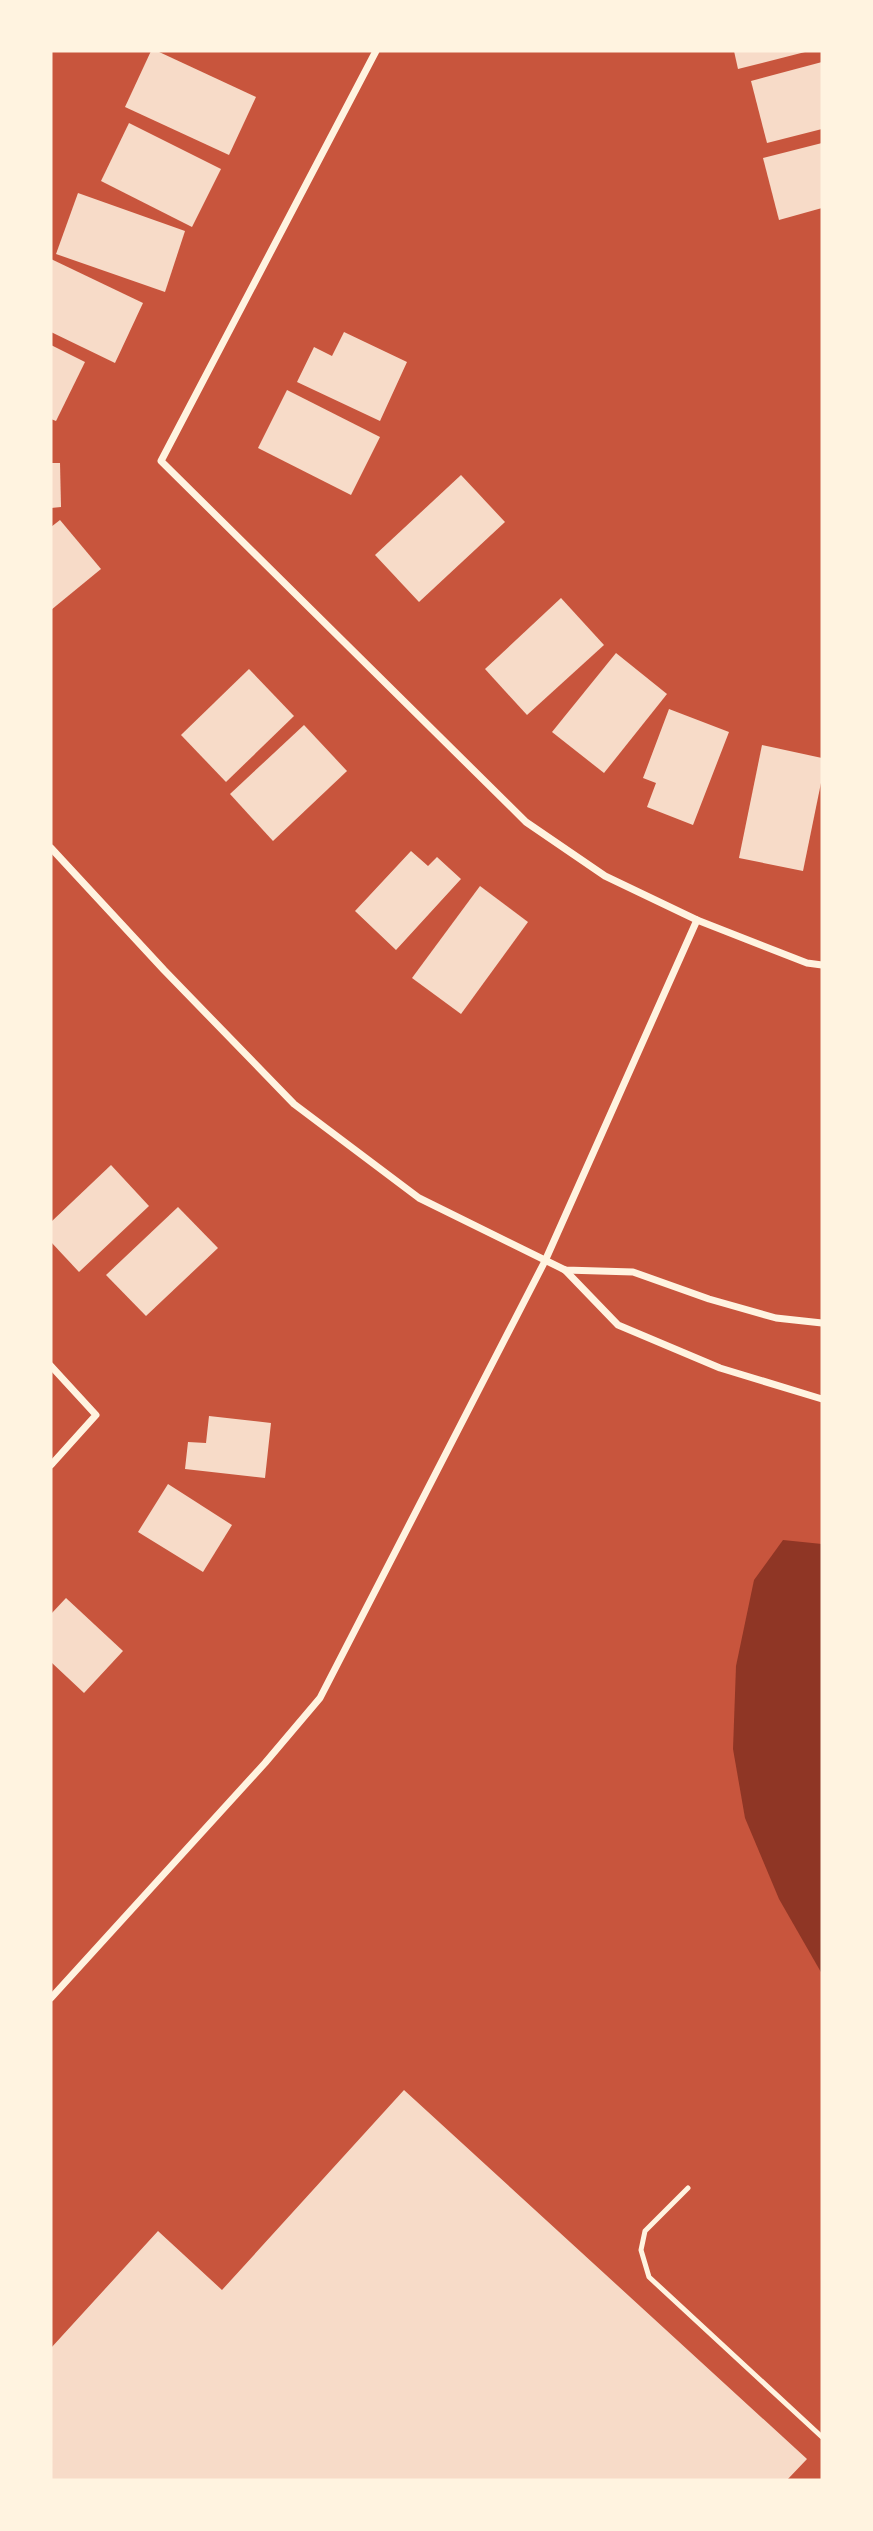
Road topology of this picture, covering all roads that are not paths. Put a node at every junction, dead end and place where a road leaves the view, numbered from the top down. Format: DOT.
graph roads {
  1 [pos="376,51"];
  2 [pos="51,848"];
  3 [pos="696,920"];
  4 [pos="822,965"];
  5 [pos="545,1261"];
  6 [pos="565,1270"];
  7 [pos="822,1323"];
  8 [pos="51,1366"];
  9 [pos="822,1399"];
  10 [pos="51,1465"];
  11 [pos="51,1998"];
  12 [pos="688,2188"];
  13 [pos="822,2437"];
  1 -- 3 [label="street"];
  2 -- 5 [label="street"];
  3 -- 4 [label="street"];
  3 -- 5 [label="street"];
  5 -- 6 [label="street"];
  5 -- 11 [label="street"];
  6 -- 7 [label="street"];
  6 -- 9 [label="street"];
  8 -- 10 [label="street"];
  12 -- 13 [label="lane"];
}
